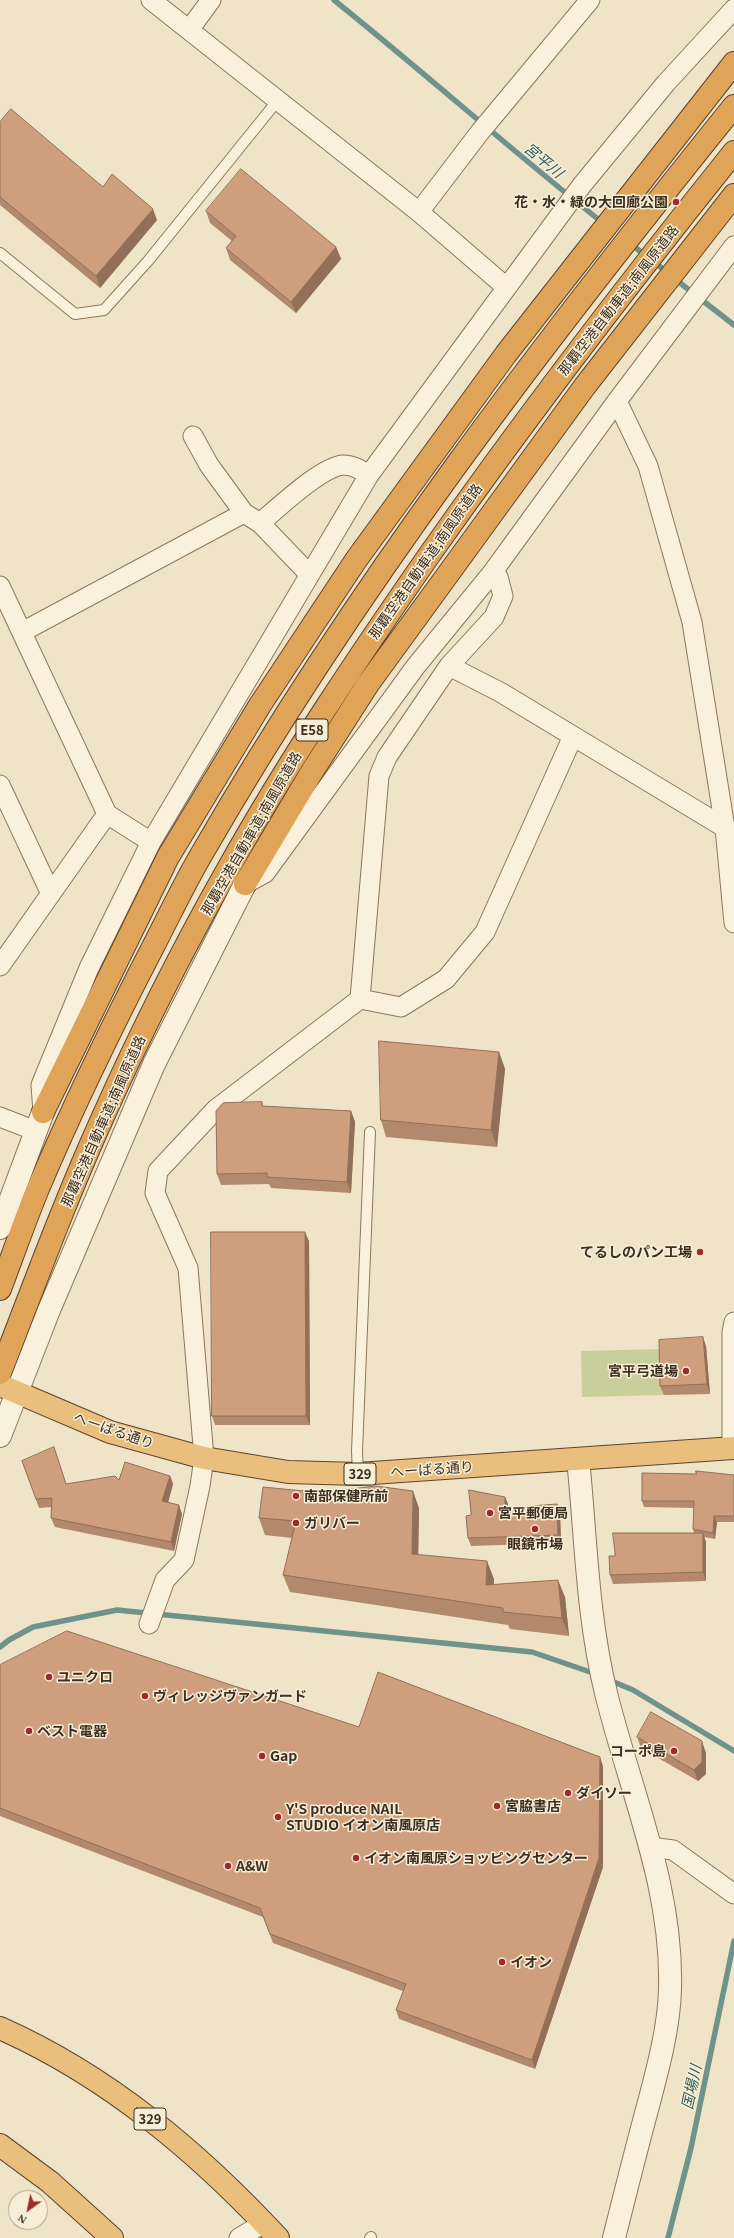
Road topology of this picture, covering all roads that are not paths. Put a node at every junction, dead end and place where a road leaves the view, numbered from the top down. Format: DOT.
graph roads {
  1 [pos="151,0"];
  2 [pos="211,0"];
  3 [pos="590,0"];
  4 [pos="734,9"];
  5 [pos="189,30"];
  6 [pos="734,63"];
  7 [pos="278,100"];
  8 [pos="734,106"];
  9 [pos="734,152"];
  10 [pos="734,195"];
  11 [pos="419,212"];
  12 [pos="734,246"];
  13 [pos="0,253"];
  14 [pos="506,287"];
  15 [pos="617,401"];
  16 [pos="193,436"];
  17 [pos="369,475"];
  18 [pos="244,513"];
  19 [pos="260,523"];
  20 [pos="492,573"];
  21 [pos="309,574"];
  22 [pos="0,586"];
  23 [pos="22,632"];
  24 [pos="449,666"];
  25 [pos="573,736"];
  26 [pos="0,786"];
  27 [pos="107,814"];
  28 [pos="730,831"];
  29 [pos="151,842"];
  30 [pos="246,884"];
  31 [pos="51,894"];
  32 [pos="734,922"];
  33 [pos="0,966"];
  34 [pos="360,999"];
  35 [pos="0,1117"];
  36 [pos="40,1122"];
  37 [pos="370,1132"];
  38 [pos="0,1228"];
  39 [pos="0,1289"];
  40 [pos="734,1322"];
  41 [pos="0,1373"];
  42 [pos="8,1388"];
  43 [pos="0,1436"];
  44 [pos="733,1449"];
  45 [pos="204,1458"];
  46 [pos="578,1458"];
  47 [pos="358,1474"];
  48 [pos="149,1621"];
  49 [pos="650,1847"];
  50 [pos="734,1894"];
  51 [pos="0,2028"];
  52 [pos="0,2145"];
  53 [pos="271,2231"];
  54 [pos="112,2238"];
  55 [pos="239,2238"];
  56 [pos="614,2238"];
  1 -- 5 [label="street"];
  2 -- 5 [label="street"];
  3 -- 11 [label="street"];
  4 -- 14 [label="street"];
  5 -- 7 [label="street"];
  6 -- 36 [label="highway"];
  7 -- 11 [label="street"];
  7 -- 13 [label="lane"];
  8 -- 39 [label="highway, 那覇空港自動車道;南風原道路 / E58"];
  9 -- 41 [label="highway, 那覇空港自動車道;南風原道路 / E58"];
  10 -- 30 [label="highway"];
  11 -- 14 [label="street"];
  12 -- 15 [label="street"];
  14 -- 17 [label="street"];
  15 -- 20 [label="street"];
  15 -- 28 [label="street"];
  16 -- 18 [label="street"];
  17 -- 19 [label="street"];
  17 -- 21 [label="street"];
  18 -- 19 [label="street"];
  18 -- 23 [label="street"];
  19 -- 21 [label="street"];
  20 -- 24 [label="street"];
  20 -- 30 [label="street"];
  21 -- 29 [label="street"];
  22 -- 23 [label="street"];
  23 -- 27 [label="street"];
  24 -- 25 [label="street"];
  24 -- 34 [label="street"];
  25 -- 28 [label="street"];
  25 -- 34 [label="street"];
  26 -- 31 [label="street"];
  27 -- 29 [label="street"];
  27 -- 31 [label="street"];
  28 -- 32 [label="street"];
  29 -- 36 [label="street"];
  30 -- 42 [label="street"];
  31 -- 33 [label="street"];
  34 -- 45 [label="street"];
  35 -- 36 [label="street"];
  36 -- 38 [label="street"];
  37 -- 47 [label="lane"];
  40 -- 44 [label="street"];
  42 -- 43 [label="street"];
  42 -- 45 [label="highway, へーばる通り / 329"];
  44 -- 46 [label="highway, へーばる通り / 329"];
  45 -- 47 [label="highway, へーばる通り / 329"];
  45 -- 48 [label="street"];
  46 -- 47 [label="highway, へーばる通り / 329"];
  46 -- 49 [label="street"];
  49 -- 50 [label="street"];
  49 -- 56 [label="street"];
  51 -- 53 [label="highway, 329"];
  52 -- 54 [label="highway"];
  53 -- 55 [label="street"];
}
